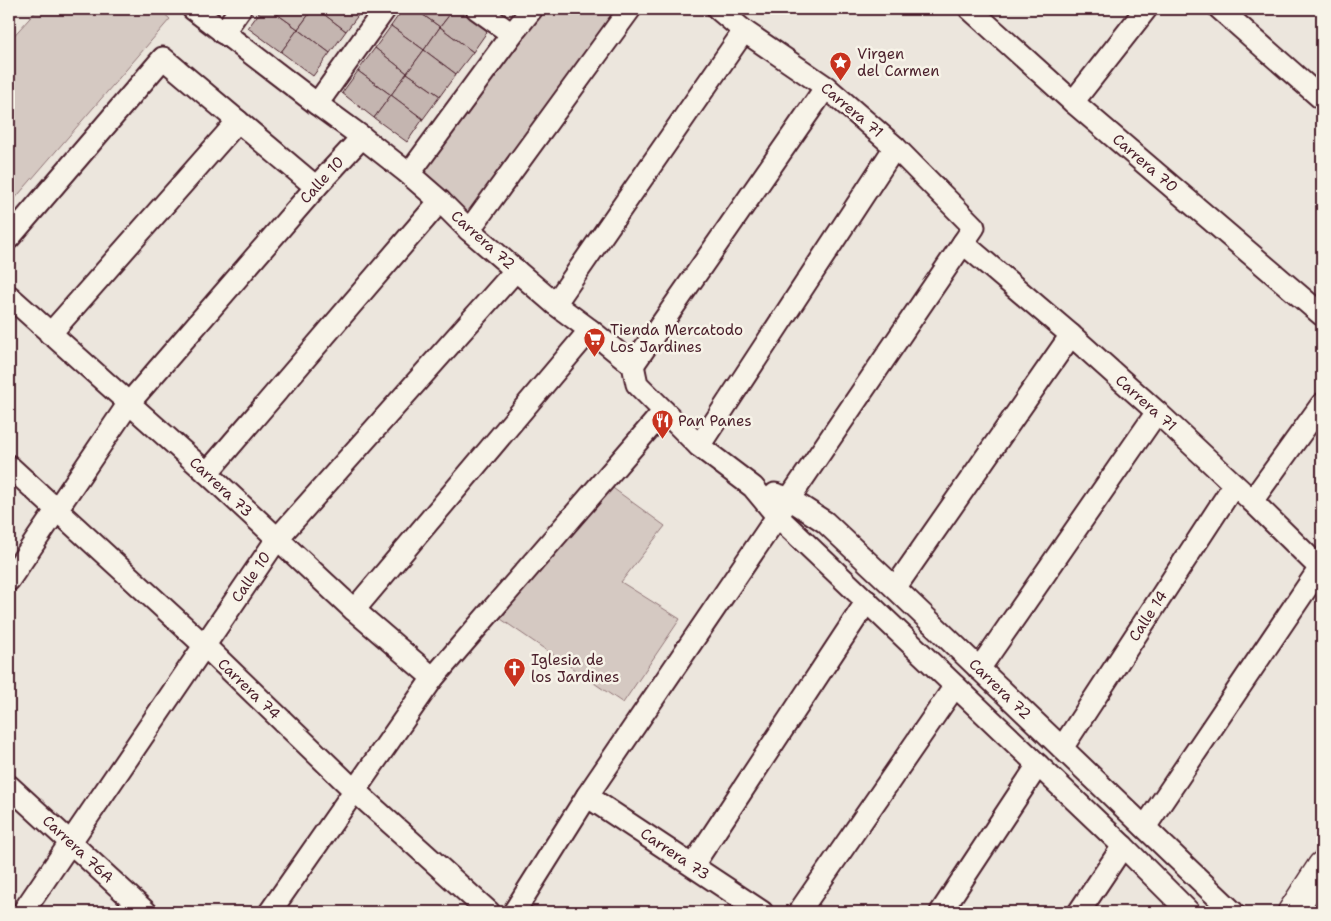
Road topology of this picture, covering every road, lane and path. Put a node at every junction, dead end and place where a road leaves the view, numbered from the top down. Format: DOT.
graph roads {
  1 [pos="193,9"];
  2 [pos="240,9"];
  3 [pos="385,9"];
  4 [pos="477,9"];
  5 [pos="532,9"];
  6 [pos="630,9"];
  7 [pos="718,9"];
  8 [pos="970,9"];
  9 [pos="1146,9"];
  10 [pos="1220,9"];
  11 [pos="744,31"];
  12 [pos="223,33"];
  13 [pos="512,34"];
  14 [pos="826,87"];
  15 [pos="1321,96"];
  16 [pos="1073,102"];
  17 [pos="317,104"];
  18 [pos="238,121"];
  19 [pos="362,136"];
  20 [pos="895,147"];
  21 [pos="409,174"];
  22 [pos="316,187"];
  23 [pos="440,201"];
  24 [pos="469,230"];
  25 [pos="968,235"];
  26 [pos="9,238"];
  27 [pos="516,270"];
  28 [pos="9,296"];
  29 [pos="555,304"];
  30 [pos="1322,315"];
  31 [pos="590,330"];
  32 [pos="50,334"];
  33 [pos="1071,335"];
  34 [pos="633,365"];
  35 [pos="129,403"];
  36 [pos="1322,404"];
  37 [pos="664,411"];
  38 [pos="1157,412"];
  39 [pos="699,446"];
  40 [pos="9,466"];
  41 [pos="207,474"];
  42 [pos="1234,485"];
  43 [pos="1252,501"];
  44 [pos="783,507"];
  45 [pos="57,509"];
  46 [pos="277,539"];
  47 [pos="1321,569"];
  48 [pos="9,580"];
  49 [pos="895,588"];
  50 [pos="867,601"];
  51 [pos="354,610"];
  52 [pos="205,646"];
  53 [pos="979,669"];
  54 [pos="432,678"];
  55 [pos="955,686"];
  56 [pos="1062,748"];
  57 [pos="1038,764"];
  58 [pos="9,786"];
  59 [pos="354,790"];
  60 [pos="586,796"];
  61 [pos="1145,827"];
  62 [pos="71,842"];
  63 [pos="1123,846"];
  64 [pos="693,866"];
  65 [pos="1322,866"];
  66 [pos="23,912"];
  67 [pos="146,912"];
  68 [pos="270,912"];
  69 [pos="489,912"];
  70 [pos="514,912"];
  71 [pos="762,912"];
  72 [pos="799,912"];
  73 [pos="941,912"];
  74 [pos="1079,912"];
  75 [pos="1189,912"];
  76 [pos="1233,912"];
  77 [pos="1292,912"];
  1 -- 12 [label="street, Carrera 72"];
  2 -- 12 [label="street"];
  3 -- 17 [label="street"];
  4 -- 13 [label="street"];
  5 -- 13 [label="street"];
  6 -- 24 [label="street"];
  7 -- 11 [label="street, Carrera 71"];
  8 -- 16 [label="street, Carrera 70"];
  9 -- 16 [label="street"];
  10 -- 15 [label="street"];
  11 -- 14 [label="street, Carrera 71"];
  11 -- 29 [label="street"];
  12 -- 17 [label="street, Carrera 72"];
  13 -- 21 [label="street"];
  14 -- 20 [label="street, Carrera 71"];
  14 -- 34 [label="street"];
  16 -- 30 [label="street, Carrera 70"];
  17 -- 19 [label="street, Carrera 72"];
  18 -- 22 [label="street"];
  18 -- 26 [label="street"];
  18 -- 32 [label="street"];
  19 -- 21 [label="street, Carrera 72"];
  19 -- 22 [label="street, Calle 10"];
  20 -- 25 [label="street, Carrera 71"];
  20 -- 39 [label="street"];
  21 -- 23 [label="street, Carrera 72"];
  22 -- 35 [label="street, Calle 10"];
  23 -- 24 [label="street, Carrera 72"];
  23 -- 41 [label="street"];
  24 -- 27 [label="street, Carrera 72"];
  25 -- 33 [label="street, Carrera 71"];
  25 -- 44 [label="street"];
  27 -- 29 [label="street, Carrera 72"];
  27 -- 46 [label="street, Calle 10"];
  28 -- 32 [label="street, Carrera 73"];
  29 -- 31 [label="street, Carrera 72"];
  31 -- 34 [label="street, Carrera 72"];
  31 -- 51 [label="street"];
  32 -- 35 [label="street, Carrera 73"];
  33 -- 38 [label="street, Carrera 71"];
  33 -- 49 [label="street"];
  34 -- 37 [label="street, Carrera 72"];
  35 -- 41 [label="street, Carrera 73"];
  35 -- 45 [label="street, Calle 10"];
  36 -- 43 [label="street"];
  37 -- 39 [label="street, Carrera 72"];
  37 -- 54 [label="street"];
  38 -- 42 [label="street, Carrera 71"];
  38 -- 53 [label="street"];
  39 -- 44 [label="street, Carrera 72"];
  40 -- 45 [label="street, Carrera 74"];
  41 -- 46 [label="street, Carrera 73"];
  42 -- 43 [label="street, Carrera 71"];
  42 -- 56 [label="street, Calle 14"];
  43 -- 47 [label="street, Carrera 71"];
  44 -- 49 [label="street, Carrera 72"];
  44 -- 50 [label="street, Carrera 72"];
  44 -- 60 [label="street"];
  45 -- 48 [label="street, Calle 10"];
  45 -- 52 [label="street, Carrera 74"];
  46 -- 51 [label="street, Carrera 73"];
  46 -- 52 [label="street, Calle 10"];
  47 -- 61 [label="street"];
  49 -- 53 [label="street, Carrera 72"];
  50 -- 55 [label="street, Carrera 72"];
  50 -- 64 [label="street"];
  51 -- 54 [label="street, Carrera 73"];
  52 -- 59 [label="street, Carrera 74"];
  52 -- 62 [label="street, Calle 10"];
  53 -- 56 [label="street, Carrera 72"];
  54 -- 59 [label="street"];
  55 -- 57 [label="street, Carrera 72"];
  55 -- 72 [label="street"];
  56 -- 61 [label="street, Carrera 72"];
  57 -- 63 [label="street, Carrera 72"];
  57 -- 73 [label="street"];
  58 -- 62 [label="street, Carrera 76A"];
  59 -- 68 [label="street"];
  59 -- 69 [label="street, Carrera 74"];
  60 -- 64 [label="street, Carrera 73"];
  60 -- 70 [label="street"];
  61 -- 76 [label="street, Carrera 72"];
  62 -- 66 [label="street, Calle 10"];
  62 -- 67 [label="street, Carrera 76A"];
  63 -- 74 [label="street"];
  63 -- 75 [label="street, Carrera 72"];
  64 -- 71 [label="street, Carrera 73"];
  65 -- 77 [label="street"];
}
